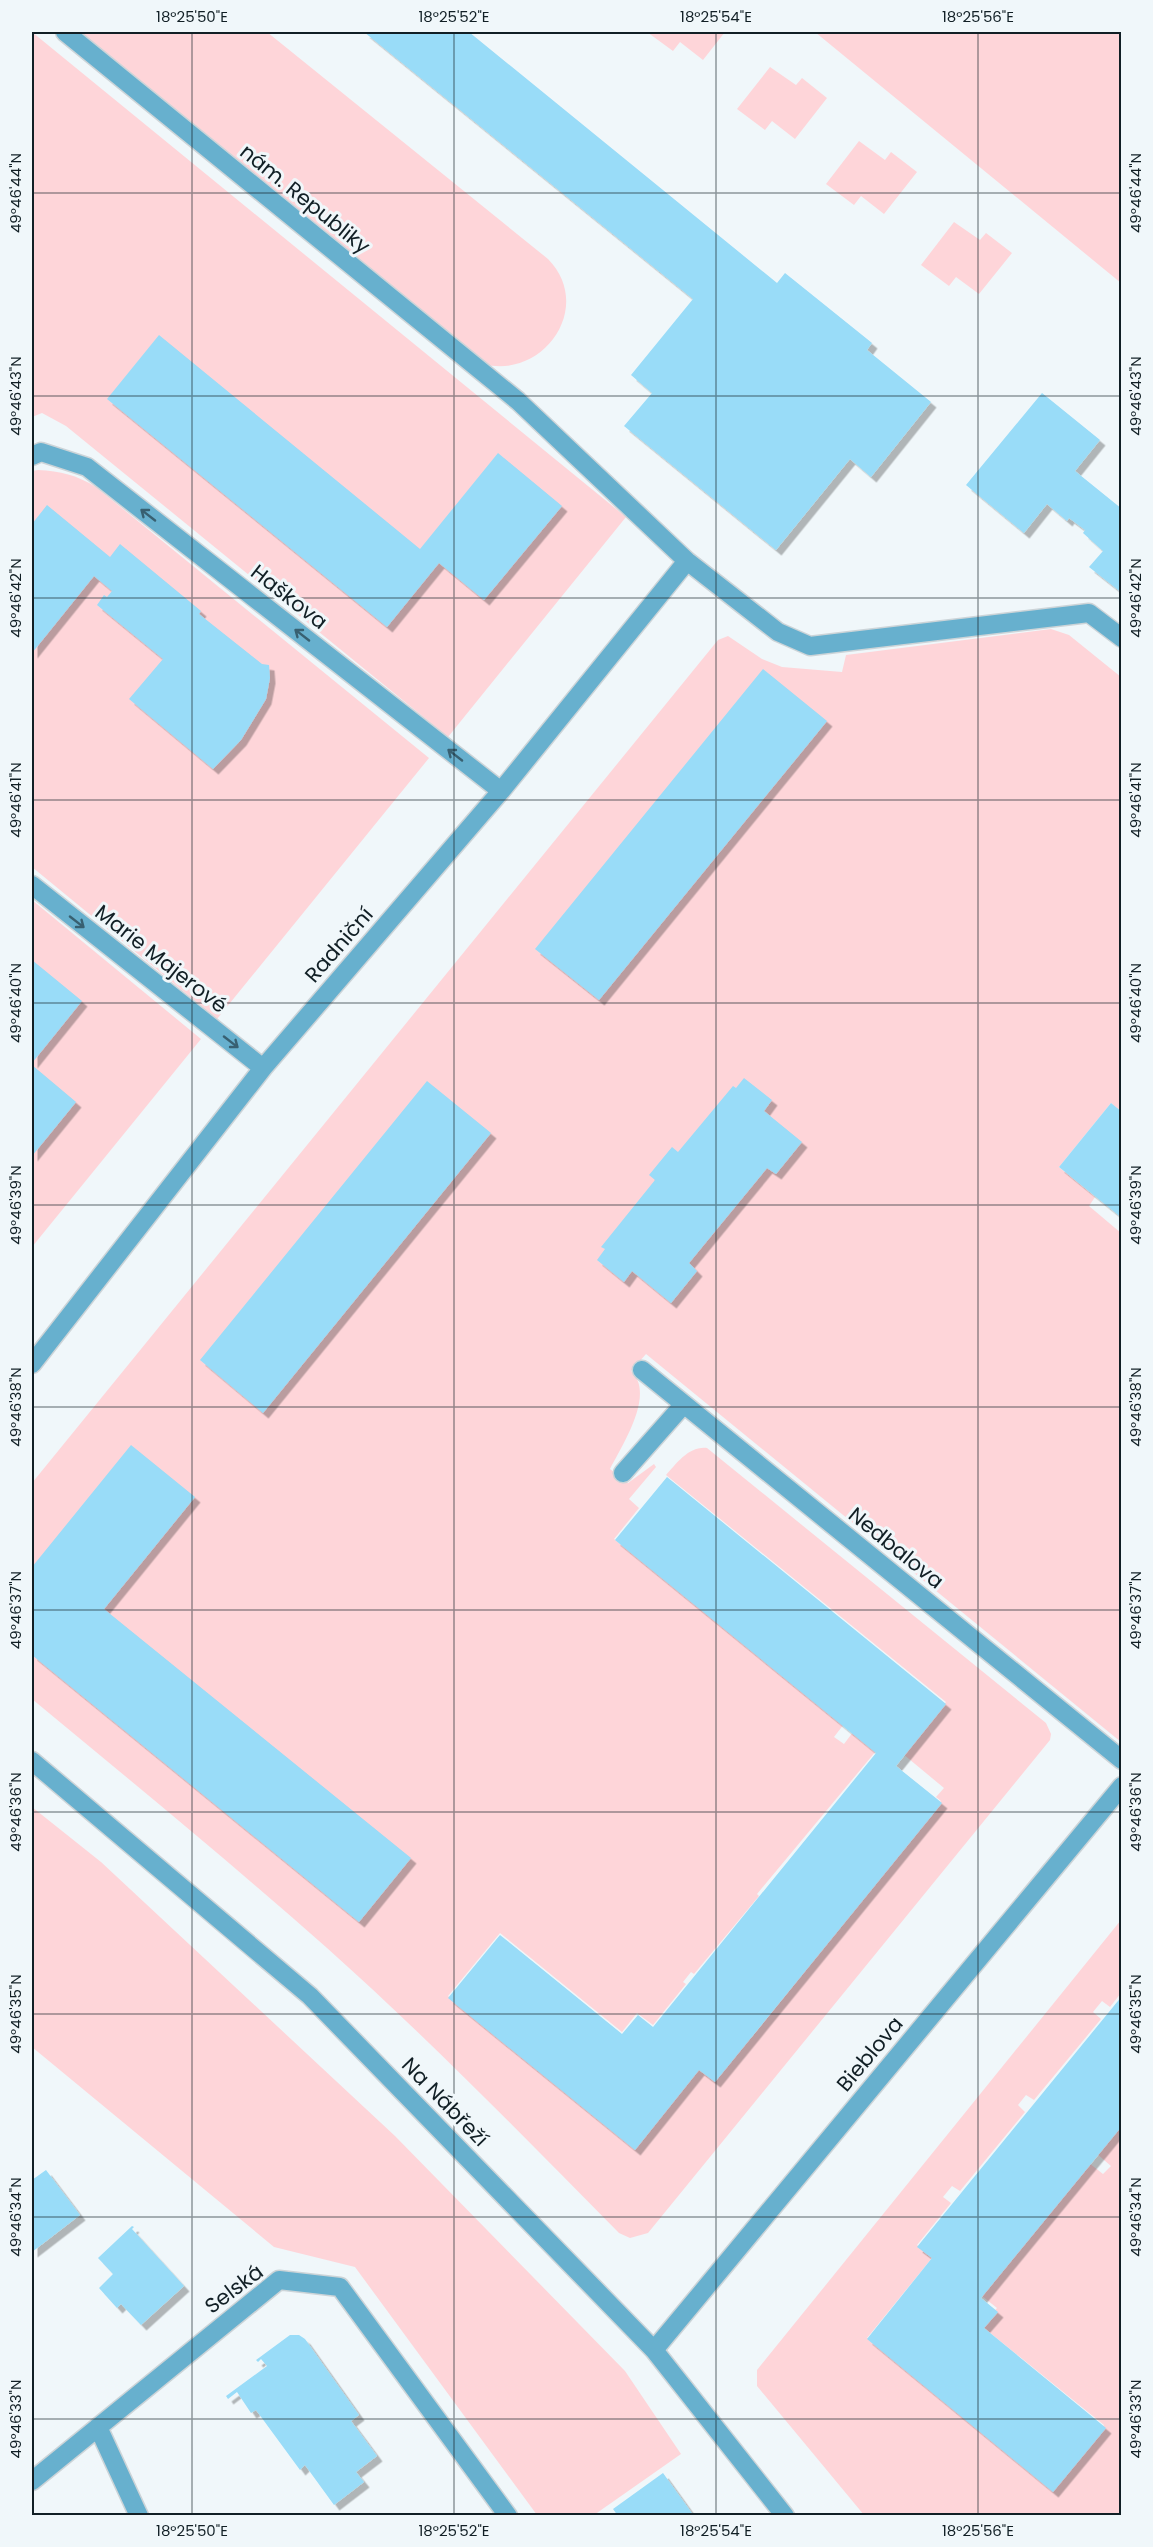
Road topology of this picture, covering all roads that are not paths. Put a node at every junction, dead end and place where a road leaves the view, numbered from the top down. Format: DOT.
graph roads {
  1 [pos="65,32"];
  2 [pos="36,454"];
  3 [pos="687,561"];
  4 [pos="1122,638"];
  5 [pos="501,791"];
  6 [pos="32,885"];
  7 [pos="263,1068"];
  8 [pos="32,1364"];
  9 [pos="642,1370"];
  10 [pos="684,1404"];
  11 [pos="623,1473"];
  12 [pos="1122,1760"];
  13 [pos="32,1761"];
  14 [pos="1122,1786"];
  15 [pos="654,2350"];
  16 [pos="98,2427"];
  17 [pos="32,2481"];
  18 [pos="139,2516"];
  19 [pos="508,2516"];
  20 [pos="785,2516"];
  1 -- 3 [label="street, nám. Republiky"];
  5 -- 2 [label="street, Haškova, one-way"];
  3 -- 4 [label="street, nám. Republiky"];
  3 -- 5 [label="street, Radniční"];
  5 -- 7 [label="street, Radniční"];
  6 -- 7 [label="street, Marie Majerové, one-way"];
  7 -- 8 [label="street, Radniční"];
  9 -- 10 [label="street, Nedbalova"];
  10 -- 11 [label="street"];
  10 -- 12 [label="street, Nedbalova"];
  13 -- 15 [label="street, Na Nábřeží"];
  14 -- 15 [label="street, Bieblova"];
  15 -- 20 [label="street, Na Nábřeží"];
  16 -- 17 [label="street, Selská"];
  16 -- 18 [label="street"];
  16 -- 19 [label="street, Selská"];
}
